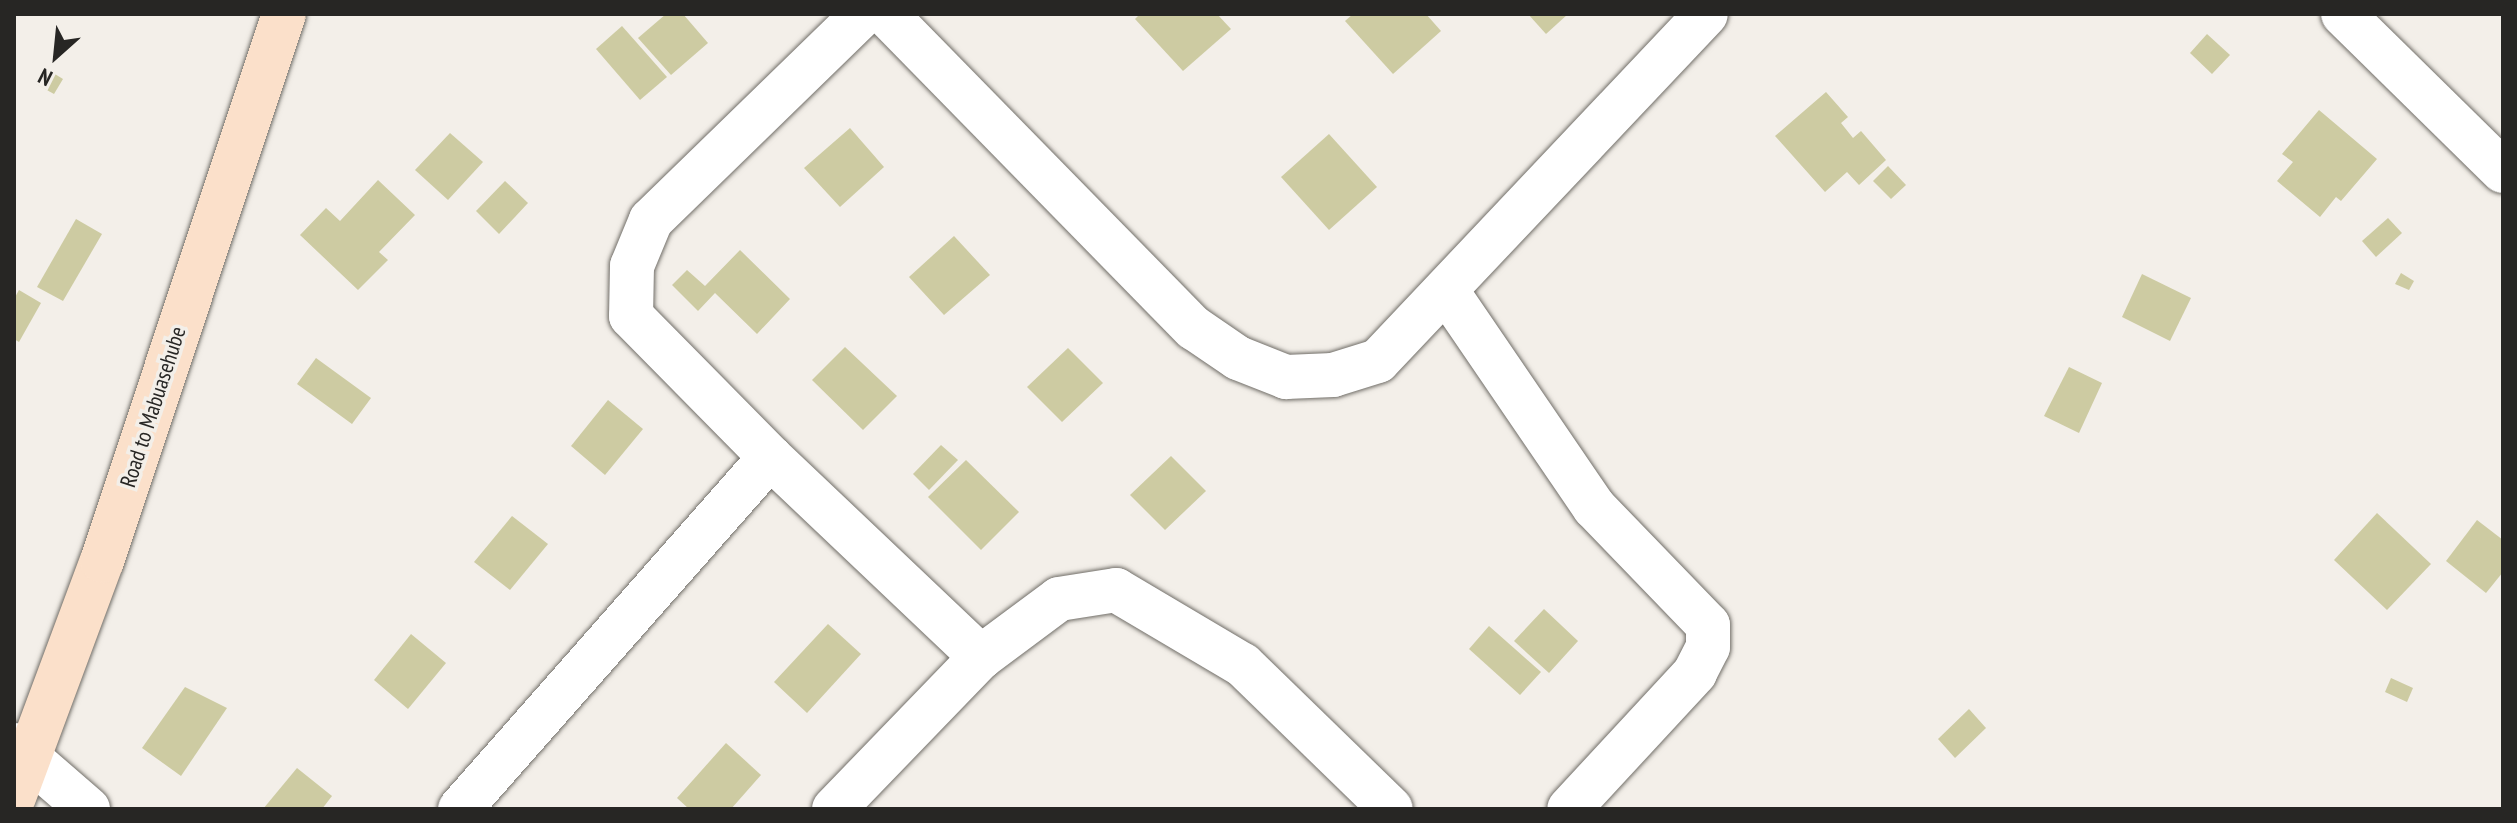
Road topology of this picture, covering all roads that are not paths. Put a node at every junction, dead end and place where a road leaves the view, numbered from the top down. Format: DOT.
graph roads {
  1 [pos="284,14"];
  2 [pos="863,14"];
  3 [pos="886,14"];
  4 [pos="1706,14"];
  5 [pos="2343,14"];
  6 [pos="2503,171"];
  7 [pos="1446,290"];
  8 [pos="770,457"];
  9 [pos="981,657"];
  10 [pos="21,750"];
  11 [pos="14,797"];
  12 [pos="88,809"];
  13 [pos="460,809"];
  14 [pos="834,809"];
  15 [pos="1391,809"];
  16 [pos="1569,809"];
  1 -- 10 [label="main road, Road to Mabuasehube"];
  2 -- 8 [label="street"];
  3 -- 7 [label="street"];
  4 -- 7 [label="street"];
  5 -- 6 [label="street"];
  7 -- 16 [label="street"];
  8 -- 9 [label="street"];
  8 -- 13 [label="street"];
  9 -- 14 [label="street"];
  9 -- 15 [label="street"];
  10 -- 11 [label="main road, Road to Mabuasehube"];
  10 -- 12 [label="street"];
}
